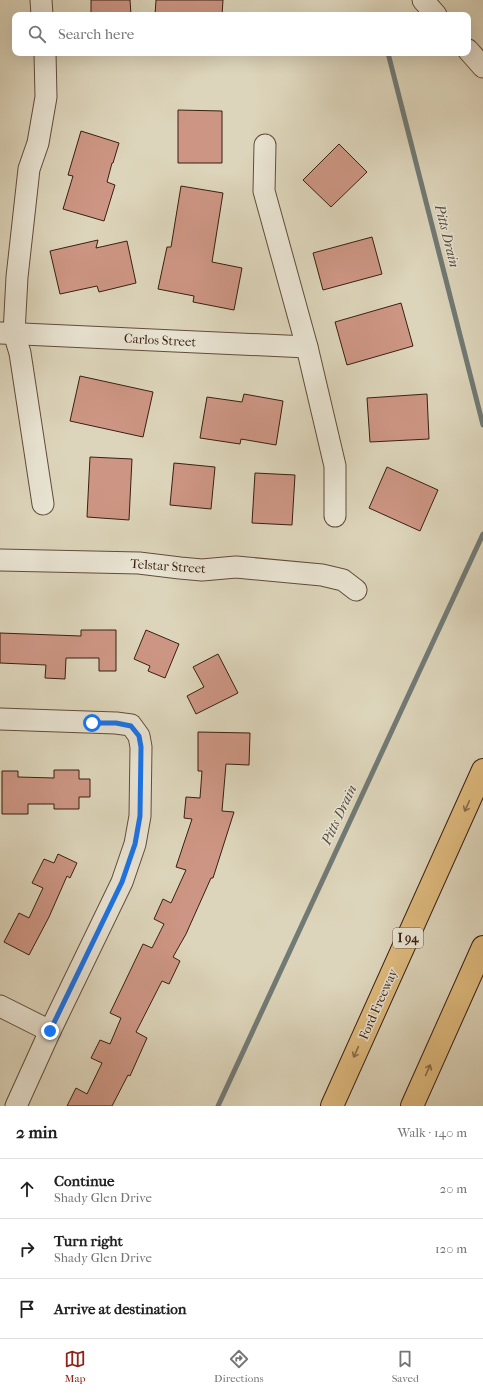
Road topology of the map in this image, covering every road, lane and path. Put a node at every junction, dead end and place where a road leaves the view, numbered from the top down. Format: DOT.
graph roads {
  1 [pos="41,0"];
  2 [pos="423,0"];
  3 [pos="42,12"];
  4 [pos="433,12"];
  5 [pos="471,53"];
  6 [pos="45,56"];
  7 [pos="483,67"];
  8 [pos="265,145"];
  9 [pos="7,333"];
  10 [pos="307,347"];
  11 [pos="43,504"];
  12 [pos="335,516"];
  13 [pos="0,560"];
  14 [pos="356,590"];
  15 [pos="0,719"];
  16 [pos="483,770"];
  17 [pos="483,947"];
  18 [pos="0,1006"];
  19 [pos="50,1031"];
  20 [pos="16,1106"];
  21 [pos="332,1106"];
  22 [pos="412,1106"];
  1 -- 3 [label="street"];
  2 -- 4 [label="street"];
  5 -- 7 [label="street"];
  6 -- 9 [label="street"];
  8 -- 10 [label="street"];
  9 -- 10 [label="street, Carlos Street"];
  9 -- 11 [label="street"];
  10 -- 12 [label="street"];
  13 -- 14 [label="street, Telstar Street"];
  15 -- 19 [label="street"];
  16 -- 21 [label="highway, Ford Freeway / I 94, one-way"];
  22 -- 17 [label="highway, one-way"];
  18 -- 19 [label="street"];
  19 -- 20 [label="street"];
}
